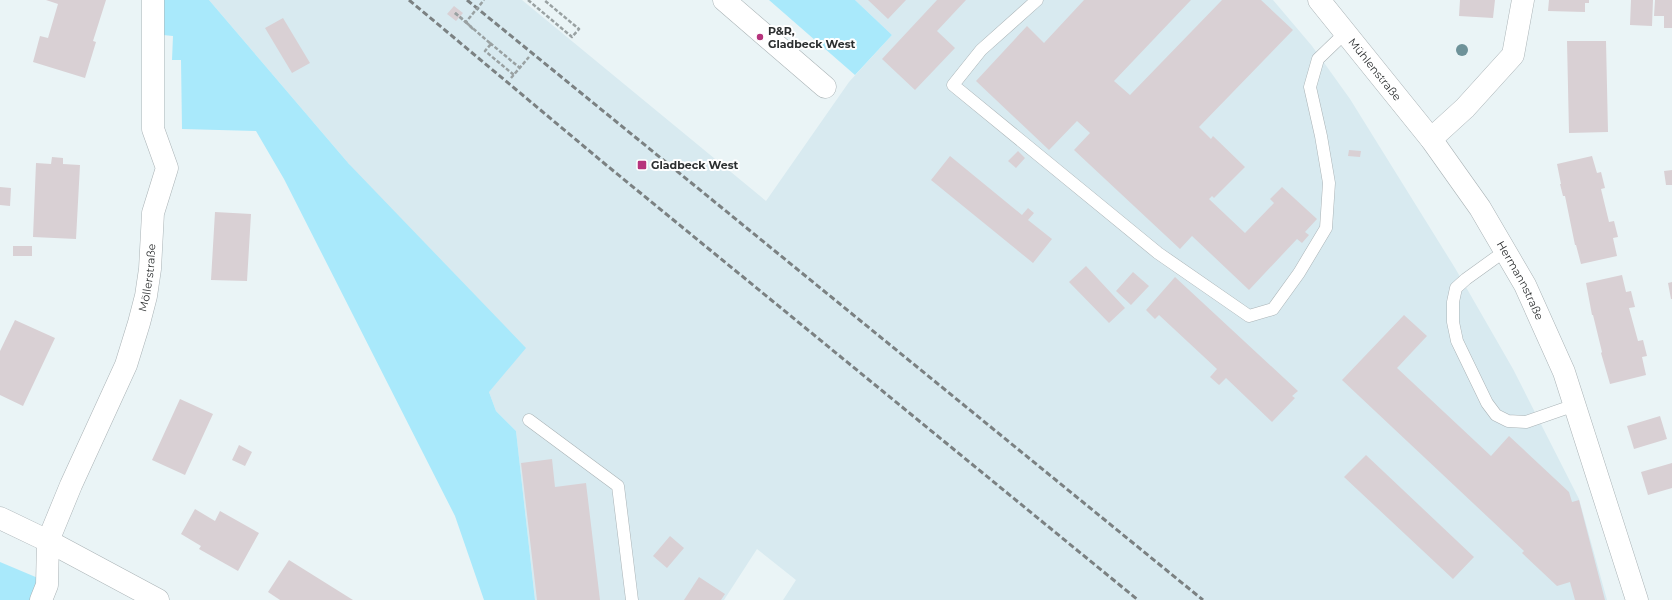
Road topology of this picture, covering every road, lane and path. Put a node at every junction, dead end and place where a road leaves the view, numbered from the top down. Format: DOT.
graph roads {
  1 [pos="153,0"];
  2 [pos="484,0"];
  3 [pos="528,0"];
  4 [pos="544,0"];
  5 [pos="724,0"];
  6 [pos="1036,0"];
  7 [pos="1319,0"];
  8 [pos="1523,0"];
  9 [pos="466,22"];
  10 [pos="1346,33"];
  11 [pos="529,58"];
  12 [pos="520,68"];
  13 [pos="514,75"];
  14 [pos="512,78"];
  15 [pos="825,87"];
  16 [pos="1431,139"];
  17 [pos="1505,251"];
  18 [pos="1574,405"];
  19 [pos="529,420"];
  20 [pos="0,518"];
  21 [pos="48,541"];
  22 [pos="41,600"];
  23 [pos="158,600"];
  24 [pos="632,600"];
  25 [pos="1637,600"];
  1 -- 21 [label="street, Möllerstraße"];
  2 -- 9 [label="path, bridge"];
  3 -- 4 [label="path"];
  5 -- 15 [label="street"];
  6 -- 10 [label="lane"];
  7 -- 10 [label="street, Mühlenstraße"];
  8 -- 16 [label="street"];
  9 -- 12 [label="path, bridge"];
  9 -- 13 [label="path, bridge"];
  10 -- 16 [label="street, Mühlenstraße"];
  11 -- 12 [label="path"];
  12 -- 13 [label="path"];
  13 -- 14 [label="path"];
  16 -- 17 [label="street, Hermannstraße"];
  17 -- 18 [label="street, Hermannstraße"];
  17 -- 18 [label="lane"];
  18 -- 25 [label="street, Hermannstraße"];
  19 -- 24 [label="lane"];
  20 -- 21 [label="street"];
  21 -- 22 [label="street, Möllerstraße"];
  21 -- 23 [label="street"];
}
